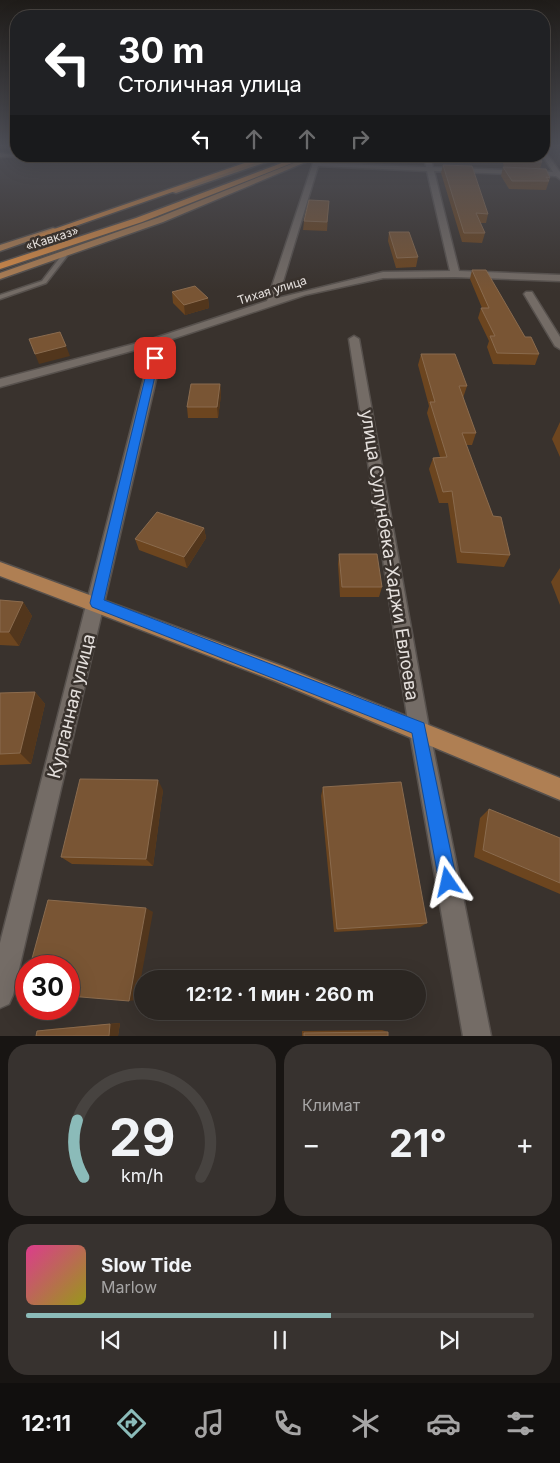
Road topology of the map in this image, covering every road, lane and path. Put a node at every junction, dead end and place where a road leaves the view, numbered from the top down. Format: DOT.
graph roads {
  1 [pos="157,194"];
  2 [pos="165,194"];
  3 [pos="186,194"];
  4 [pos="206,194"];
  5 [pos="231,194"];
  6 [pos="305,194"];
  7 [pos="435,194"];
  8 [pos="38,236"];
  9 [pos="0,248"];
  10 [pos="0,256"];
  11 [pos="64,256"];
  12 [pos="0,266"];
  13 [pos="455,274"];
  14 [pos="0,276"];
  15 [pos="560,278"];
  16 [pos="529,294"];
  17 [pos="0,297"];
  18 [pos="272,301"];
  19 [pos="354,339"];
  20 [pos="560,346"];
  21 [pos="155,358"];
  22 [pos="0,383"];
  23 [pos="0,569"];
  24 [pos="97,603"];
  25 [pos="419,728"];
  26 [pos="560,789"];
  27 [pos="0,995"];
  28 [pos="477,1036"];
  1 -- 8 [label="highway"];
  2 -- 8 [label="main road"];
  3 -- 10 [label="highway, «Кавказ»"];
  4 -- 12 [label="highway, «Кавказ»"];
  5 -- 11 [label="main road"];
  6 -- 18 [label="street"];
  7 -- 13 [label="street"];
  8 -- 9 [label="main road"];
  11 -- 14 [label="main road"];
  11 -- 17 [label="lane"];
  13 -- 15 [label="street, Тихая улица"];
  13 -- 18 [label="street, Тихая улица"];
  16 -- 20 [label="street"];
  18 -- 22 [label="street, Тихая улица"];
  19 -- 25 [label="street, улица Сулунбека-Хаджи Евлоева"];
  21 -- 24 [label="street, Курганная улица"];
  23 -- 24 [label="main road"];
  24 -- 25 [label="main road"];
  24 -- 27 [label="street, Курганная улица"];
  25 -- 26 [label="main road"];
  25 -- 28 [label="street, улица Сулунбека-Хаджи Евлоева"];
}
